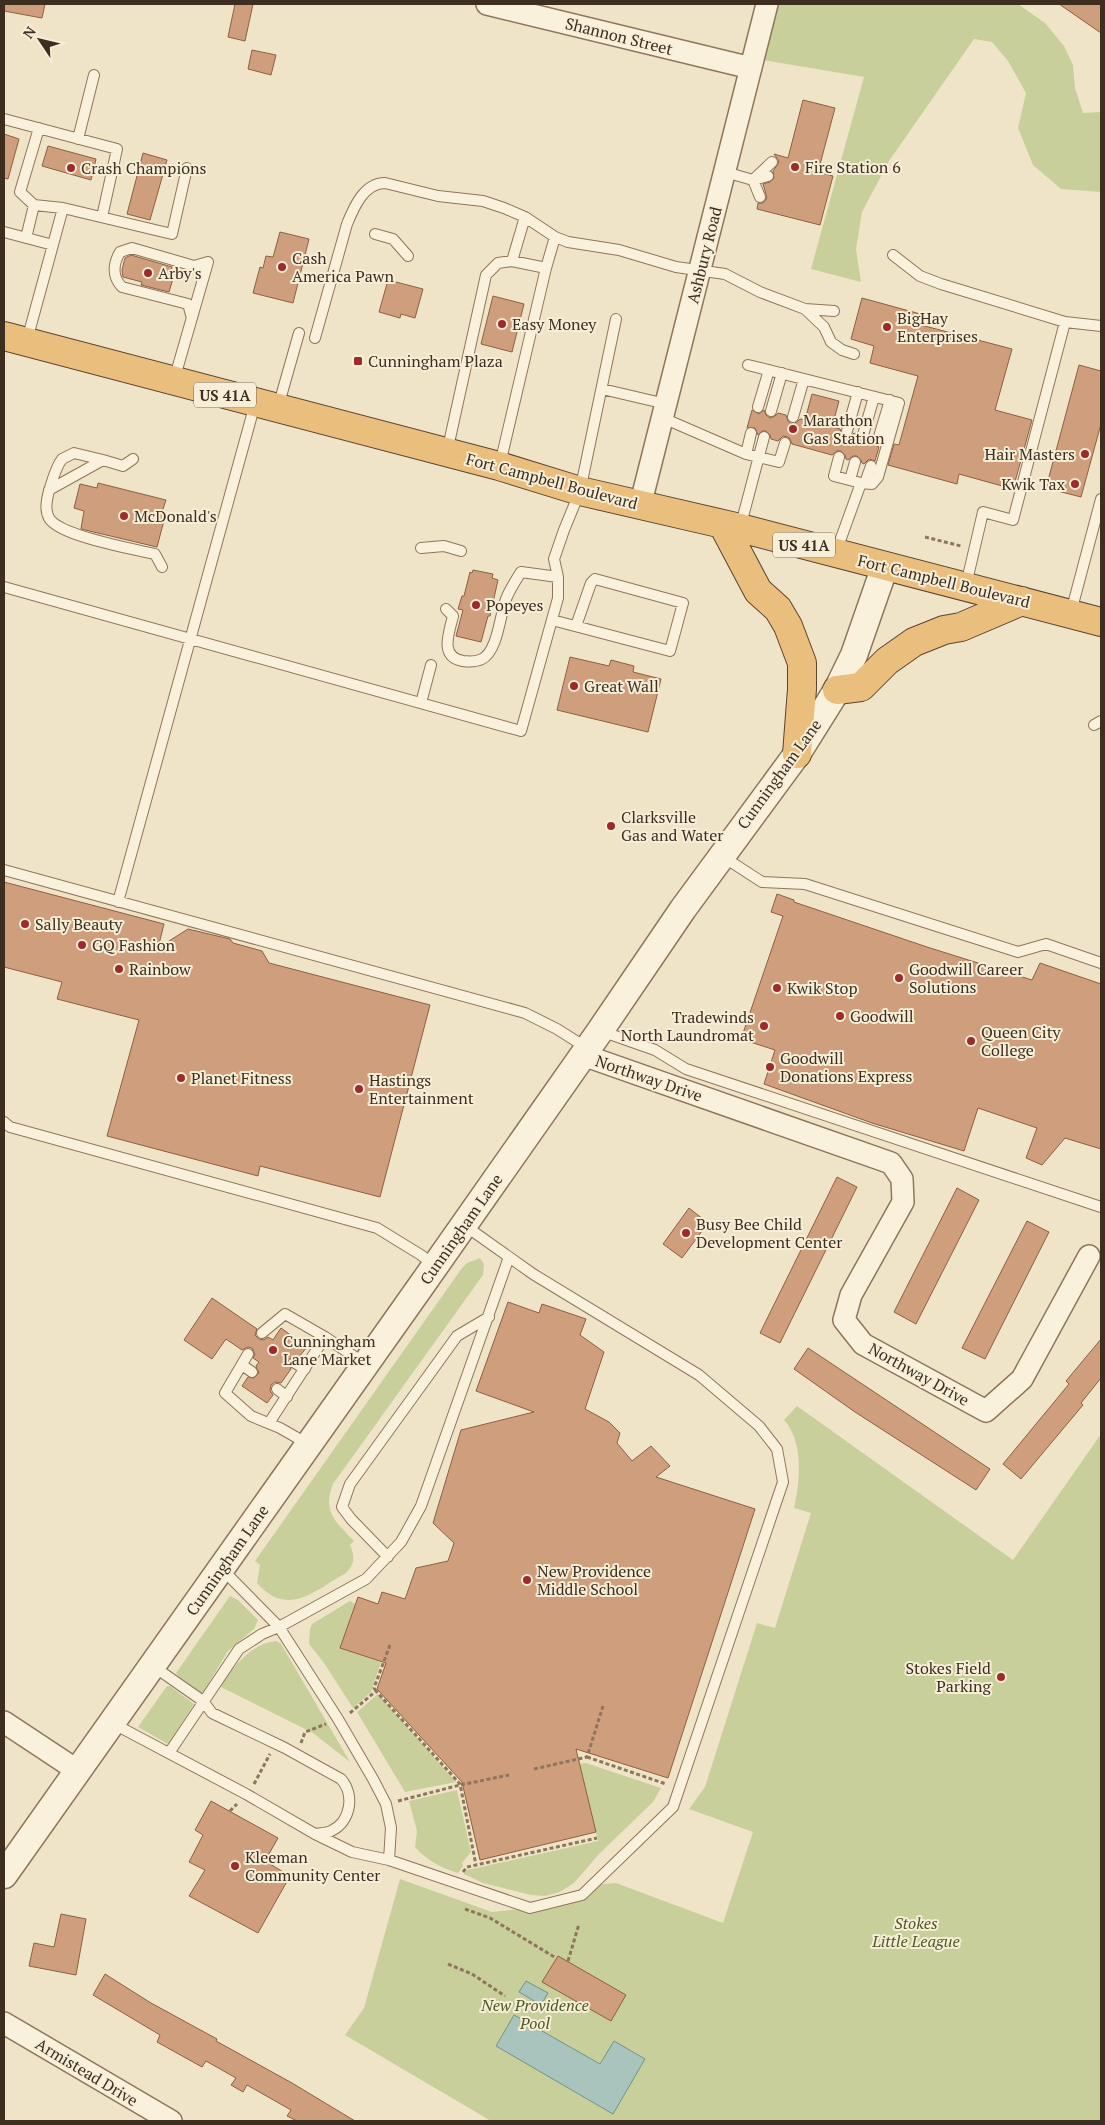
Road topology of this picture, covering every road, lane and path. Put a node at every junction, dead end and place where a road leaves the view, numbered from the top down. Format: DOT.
graph roads {
  1 [pos="487,4"];
  2 [pos="768,4"];
  3 [pos="751,68"];
  4 [pos="94,75"];
  5 [pos="4,119"];
  6 [pos="39,128"];
  7 [pos="78,139"];
  8 [pos="772,162"];
  9 [pos="187,168"];
  10 [pos="725,172"];
  11 [pos="768,176"];
  12 [pos="753,180"];
  13 [pos="760,197"];
  14 [pos="34,205"];
  15 [pos="62,208"];
  16 [pos="102,217"];
  17 [pos="525,217"];
  18 [pos="4,232"];
  19 [pos="376,234"];
  20 [pos="555,237"];
  21 [pos="26,238"];
  22 [pos="53,246"];
  23 [pos="894,255"];
  24 [pos="408,256"];
  25 [pos="512,261"];
  26 [pos="546,268"];
  27 [pos="700,270"];
  28 [pos="805,309"];
  29 [pos="834,311"];
  30 [pos="192,318"];
  31 [pos="616,319"];
  32 [pos="1065,322"];
  33 [pos="1101,326"];
  34 [pos="299,333"];
  35 [pos="315,338"];
  36 [pos="15,339"];
  37 [pos="854,354"];
  38 [pos="748,365"];
  39 [pos="769,370"];
  40 [pos="782,373"];
  41 [pos="804,379"];
  42 [pos="174,381"];
  43 [pos="602,389"];
  44 [pos="858,392"];
  45 [pos="874,396"];
  46 [pos="890,400"];
  47 [pos="266,406"];
  48 [pos="758,408"];
  49 [pos="665,411"];
  50 [pos="771,411"];
  51 [pos="793,417"];
  52 [pos="847,431"];
  53 [pos="751,434"];
  54 [pos="863,435"];
  55 [pos="764,437"];
  56 [pos="878,440"];
  57 [pos="785,443"];
  58 [pos="446,452"];
  59 [pos="746,454"];
  60 [pos="758,457"];
  61 [pos="839,457"];
  62 [pos="133,459"];
  63 [pos="103,460"];
  64 [pos="855,462"];
  65 [pos="500,466"];
  66 [pos="871,466"];
  67 [pos="850,480"];
  68 [pos="863,483"];
  69 [pos="49,490"];
  70 [pos="580,491"];
  71 [pos="1101,499"];
  72 [pos="640,506"];
  73 [pos="732,527"];
  74 [pos="1097,532"];
  75 [pos="925,537"];
  76 [pos="421,548"];
  77 [pos="461,550"];
  78 [pos="974,550"];
  79 [pos="835,553"];
  80 [pos="885,566"];
  81 [pos="162,567"];
  82 [pos="558,577"];
  83 [pos="965,586"];
  84 [pos="4,587"];
  85 [pos="1022,600"];
  86 [pos="446,609"];
  87 [pos="1071,613"];
  88 [pos="552,620"];
  89 [pos="1101,622"];
  90 [pos="576,626"];
  91 [pos="190,639"];
  92 [pos="431,665"];
  93 [pos="837,690"];
  94 [pos="421,703"];
  95 [pos="797,754"];
  96 [pos="721,855"];
  97 [pos="4,870"];
  98 [pos="118,902"];
  99 [pos="1101,963"];
  100 [pos="590,1045"];
  101 [pos="4,1122"];
  102 [pos="1101,1207"];
  103 [pos="464,1224"];
  104 [pos="1089,1256"];
  105 [pos="509,1258"];
  106 [pos="435,1266"];
  107 [pos="489,1317"];
  108 [pos="262,1333"];
  109 [pos="325,1337"];
  110 [pos="248,1354"];
  111 [pos="295,1363"];
  112 [pos="365,1364"];
  113 [pos="242,1365"];
  114 [pos="305,1369"];
  115 [pos="252,1372"];
  116 [pos="277,1389"];
  117 [pos="287,1396"];
  118 [pos="269,1424"];
  119 [pos="308,1445"];
  120 [pos="388,1557"];
  121 [pos="221,1568"];
  122 [pos="280,1627"];
  123 [pos="390,1645"];
  124 [pos="152,1666"];
  125 [pos="376,1691"];
  126 [pos="203,1701"];
  127 [pos="603,1706"];
  128 [pos="4,1722"];
  129 [pos="111,1723"];
  130 [pos="169,1753"];
  131 [pos="587,1757"];
  132 [pos="534,1769"];
  133 [pos="78,1771"];
  134 [pos="509,1775"];
  135 [pos="670,1782"];
  136 [pos="386,1804"];
  137 [pos="315,1834"];
  138 [pos="597,1838"];
  139 [pos="389,1860"];
  140 [pos="4,1874"];
  141 [pos="456,1883"];
  142 [pos="465,1910"];
  143 [pos="580,1924"];
  144 [pos="556,1958"];
  145 [pos="568,1961"];
  146 [pos="448,1964"];
  147 [pos="506,1996"];
  148 [pos="4,2022"];
  149 [pos="166,2120"];
  1 -- 3 [label="street, Shannon Street"];
  2 -- 3 [label="street, Ashbury Road"];
  3 -- 10 [label="street, Ashbury Road"];
  4 -- 7 [label="lane"];
  5 -- 6 [label="lane"];
  6 -- 7 [label="lane"];
  6 -- 14 [label="lane"];
  7 -- 16 [label="lane"];
  8 -- 12 [label="lane"];
  9 -- 16 [label="lane"];
  10 -- 12 [label="lane"];
  10 -- 27 [label="street, Ashbury Road"];
  11 -- 12 [label="lane"];
  12 -- 13 [label="lane"];
  14 -- 15 [label="lane"];
  14 -- 21 [label="lane"];
  15 -- 16 [label="lane"];
  15 -- 22 [label="lane"];
  17 -- 20 [label="lane"];
  17 -- 25 [label="lane"];
  17 -- 35 [label="lane"];
  18 -- 21 [label="lane"];
  19 -- 24 [label="lane"];
  20 -- 26 [label="lane"];
  20 -- 27 [label="lane"];
  21 -- 22 [label="lane"];
  22 -- 36 [label="lane"];
  23 -- 32 [label="lane"];
  25 -- 26 [label="lane"];
  25 -- 58 [label="lane"];
  26 -- 65 [label="lane"];
  27 -- 28 [label="lane"];
  27 -- 49 [label="street, Ashbury Road"];
  28 -- 29 [label="lane"];
  28 -- 37 [label="lane"];
  30 -- 30 [label="lane"];
  30 -- 42 [label="lane"];
  31 -- 43 [label="lane"];
  32 -- 33 [label="lane"];
  32 -- 78 [label="lane"];
  34 -- 47 [label="lane"];
  36 -- 42 [label="highway, Fort Campbell Boulevard / US 41A"];
  38 -- 39 [label="lane"];
  39 -- 40 [label="lane"];
  39 -- 48 [label="lane"];
  40 -- 41 [label="lane"];
  40 -- 50 [label="lane"];
  41 -- 44 [label="lane"];
  41 -- 51 [label="lane"];
  42 -- 47 [label="highway, Fort Campbell Boulevard / US 41A"];
  43 -- 49 [label="lane"];
  43 -- 70 [label="lane"];
  44 -- 45 [label="lane"];
  44 -- 52 [label="lane"];
  45 -- 46 [label="lane"];
  45 -- 54 [label="lane"];
  46 -- 56 [label="lane"];
  46 -- 68 [label="lane"];
  47 -- 58 [label="highway, Fort Campbell Boulevard / US 41A"];
  47 -- 91 [label="lane"];
  49 -- 59 [label="lane"];
  49 -- 72 [label="street, Ashbury Road"];
  53 -- 59 [label="lane"];
  55 -- 60 [label="lane"];
  57 -- 60 [label="lane"];
  58 -- 65 [label="highway, Fort Campbell Boulevard / US 41A"];
  59 -- 60 [label="lane"];
  60 -- 73 [label="lane"];
  61 -- 67 [label="lane"];
  62 -- 63 [label="lane"];
  63 -- 69 [label="lane"];
  63 -- 69 [label="lane"];
  64 -- 67 [label="lane"];
  65 -- 70 [label="highway, Fort Campbell Boulevard / US 41A"];
  66 -- 68 [label="lane"];
  67 -- 68 [label="lane"];
  68 -- 79 [label="lane"];
  69 -- 81 [label="lane"];
  70 -- 72 [label="highway, Fort Campbell Boulevard / US 41A"];
  70 -- 82 [label="lane"];
  71 -- 74 [label="lane"];
  72 -- 73 [label="highway, Fort Campbell Boulevard / US 41A"];
  73 -- 79 [label="highway, Fort Campbell Boulevard / US 41A"];
  73 -- 95 [label="highway"];
  74 -- 87 [label="lane"];
  75 -- 78 [label="path"];
  76 -- 77 [label="lane"];
  78 -- 83 [label="lane"];
  79 -- 80 [label="highway, Fort Campbell Boulevard / US 41A"];
  80 -- 83 [label="highway, Fort Campbell Boulevard / US 41A"];
  80 -- 93 [label="street, Cunningham Lane"];
  82 -- 86 [label="lane"];
  82 -- 88 [label="lane"];
  83 -- 85 [label="highway, Fort Campbell Boulevard / US 41A"];
  84 -- 91 [label="lane"];
  85 -- 87 [label="highway, Fort Campbell Boulevard / US 41A"];
  85 -- 93 [label="highway"];
  87 -- 89 [label="highway, Fort Campbell Boulevard / US 41A"];
  88 -- 90 [label="lane"];
  88 -- 94 [label="lane"];
  90 -- 90 [label="lane"];
  91 -- 94 [label="lane"];
  91 -- 98 [label="lane"];
  92 -- 94 [label="lane"];
  93 -- 95 [label="street, Cunningham Lane"];
  95 -- 96 [label="street, Cunningham Lane"];
  96 -- 99 [label="lane"];
  96 -- 100 [label="street, Cunningham Lane"];
  97 -- 98 [label="lane"];
  98 -- 100 [label="lane"];
  100 -- 102 [label="lane"];
  100 -- 103 [label="street, Cunningham Lane"];
  100 -- 104 [label="street, Northway Drive"];
  101 -- 106 [label="lane"];
  103 -- 105 [label="lane"];
  103 -- 106 [label="street, Cunningham Lane"];
  105 -- 107 [label="lane"];
  105 -- 141 [label="lane"];
  106 -- 112 [label="street, Cunningham Lane"];
  107 -- 120 [label="lane"];
  107 -- 120 [label="lane"];
  108 -- 109 [label="lane"];
  109 -- 112 [label="lane"];
  109 -- 114 [label="lane"];
  110 -- 113 [label="lane"];
  111 -- 114 [label="lane"];
  112 -- 119 [label="street, Cunningham Lane"];
  113 -- 115 [label="lane"];
  113 -- 118 [label="lane"];
  114 -- 117 [label="lane"];
  116 -- 117 [label="lane"];
  117 -- 118 [label="lane"];
  118 -- 119 [label="lane"];
  119 -- 121 [label="street, Cunningham Lane"];
  120 -- 122 [label="lane"];
  121 -- 122 [label="lane"];
  121 -- 124 [label="street, Cunningham Lane"];
  122 -- 126 [label="lane"];
  122 -- 136 [label="lane"];
  123 -- 125 [label="path"];
  124 -- 126 [label="lane"];
  124 -- 129 [label="street, Cunningham Lane"];
  126 -- 130 [label="lane"];
  126 -- 137 [label="lane"];
  127 -- 131 [label="path"];
  128 -- 133 [label="street"];
  129 -- 130 [label="lane"];
  129 -- 133 [label="street, Cunningham Lane"];
  130 -- 137 [label="lane"];
  131 -- 132 [label="path"];
  131 -- 135 [label="path"];
  133 -- 140 [label="street, Cunningham Lane"];
  134 -- 136 [label="path"];
  136 -- 139 [label="lane"];
  137 -- 139 [label="lane"];
  138 -- 141 [label="path"];
  139 -- 141 [label="lane"];
  142 -- 144 [label="path"];
  143 -- 145 [label="path"];
  146 -- 147 [label="path"];
  148 -- 149 [label="street, Armistead Drive"];
}
